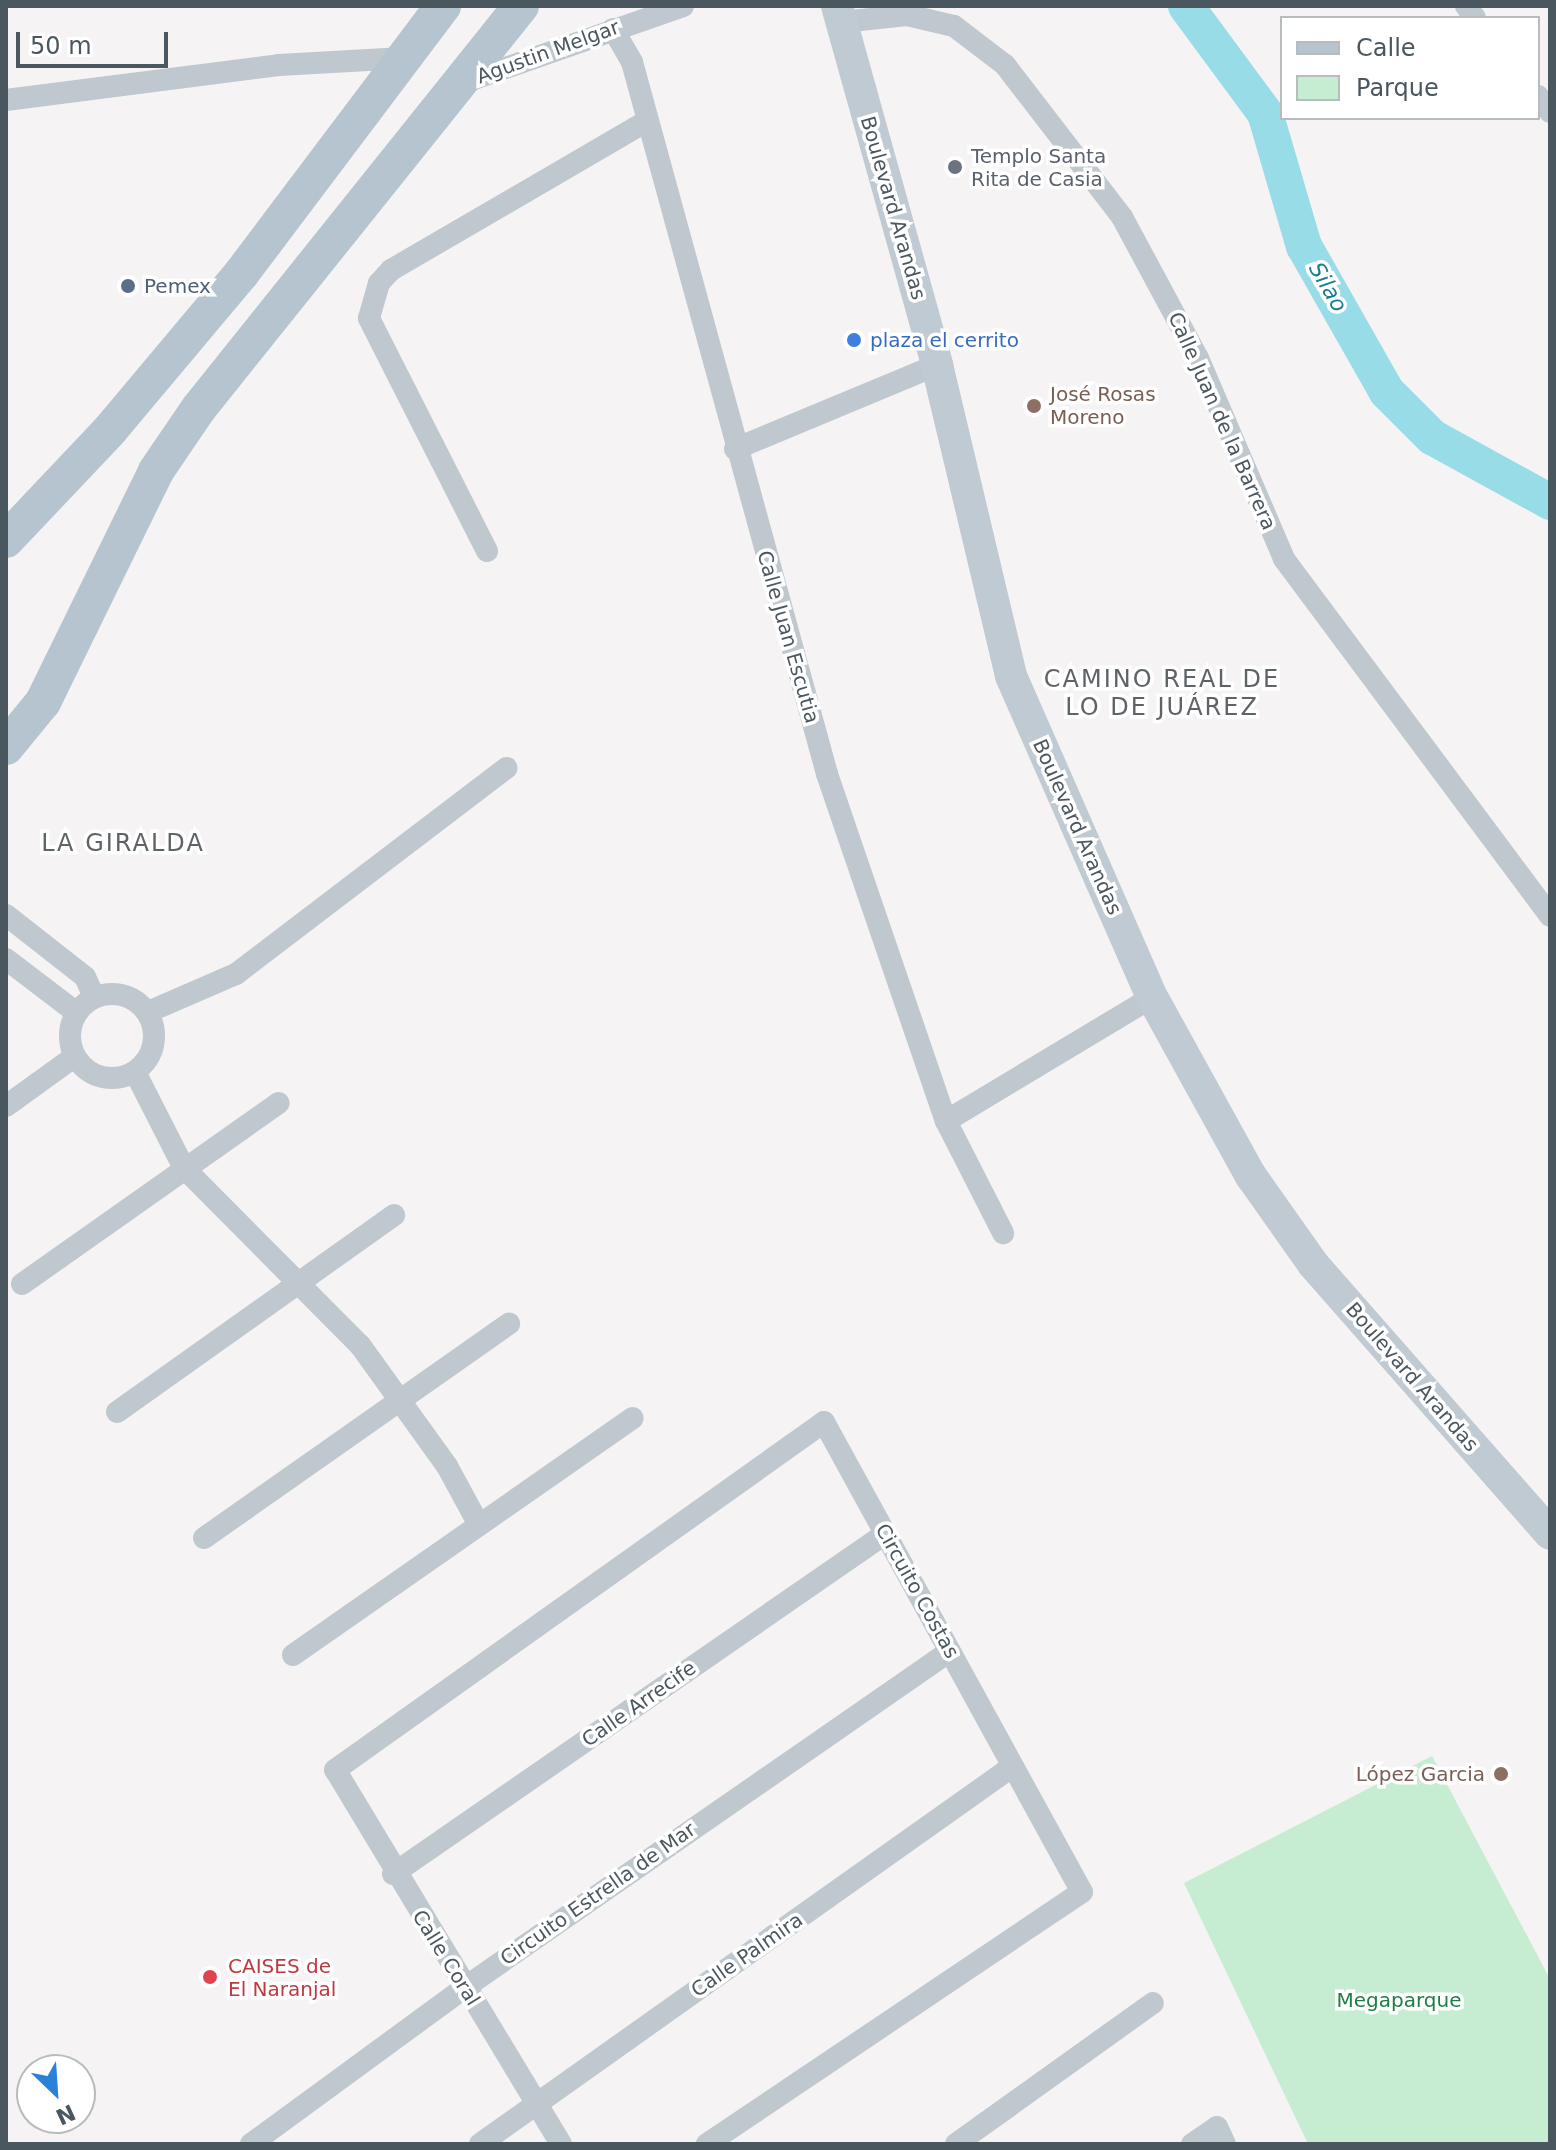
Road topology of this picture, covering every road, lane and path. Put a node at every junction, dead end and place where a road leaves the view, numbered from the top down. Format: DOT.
graph roads {
  1 [pos="443,6"];
  2 [pos="521,6"];
  3 [pos="683,6"];
  4 [pos="839,14"];
  5 [pos="613,29"];
  6 [pos="404,58"];
  7 [pos="460,84"];
  8 [pos="6,100"];
  9 [pos="645,122"];
  10 [pos="937,365"];
  11 [pos="735,449"];
  12 [pos="6,540"];
  13 [pos="487,551"];
  14 [pos="6,747"];
  15 [pos="506,768"];
  16 [pos="6,915"];
  17 [pos="1550,916"];
  18 [pos="6,959"];
  19 [pos="94,996"];
  20 [pos="1152,997"];
  21 [pos="148,1012"];
  22 [pos="77,1013"];
  23 [pos="74,1057"];
  24 [pos="135,1072"];
  25 [pos="279,1103"];
  26 [pos="6,1106"];
  27 [pos="946,1121"];
  28 [pos="184,1168"];
  29 [pos="394,1215"];
  30 [pos="1003,1233"];
  31 [pos="300,1282"];
  32 [pos="22,1284"];
  33 [pos="509,1324"];
  34 [pos="401,1400"];
  35 [pos="117,1412"];
  36 [pos="633,1418"];
  37 [pos="479,1525"];
  38 [pos="885,1534"];
  39 [pos="1550,1534"];
  40 [pos="204,1538"];
  41 [pos="950,1651"];
  42 [pos="293,1655"];
  43 [pos="1013,1766"];
  44 [pos="335,1770"];
  45 [pos="393,1874"];
  46 [pos="464,1988"];
  47 [pos="1153,2003"];
  48 [pos="536,2104"];
  49 [pos="251,2144"];
  50 [pos="480,2144"];
  51 [pos="561,2144"];
  52 [pos="707,2144"];
  53 [pos="956,2144"];
  54 [pos="1192,2144"];
  55 [pos="1225,2144"];
  1 -- 6 [label="main road"];
  2 -- 7 [label="main road"];
  3 -- 5 [label="street, Agustin Melgar"];
  4 -- 10 [label="main road, Boulevard Arandas"];
  4 -- 17 [label="street, Calle Juan de la Barrera"];
  5 -- 7 [label="street, Agustin Melgar"];
  5 -- 9 [label="street, Calle Juan Escutia"];
  6 -- 8 [label="street"];
  6 -- 12 [label="main road"];
  7 -- 14 [label="main road"];
  9 -- 11 [label="street, Calle Juan Escutia"];
  9 -- 13 [label="street"];
  10 -- 11 [label="street"];
  10 -- 20 [label="main road, Boulevard Arandas"];
  11 -- 27 [label="street, Calle Juan Escutia"];
  15 -- 21 [label="street"];
  16 -- 19 [label="street"];
  18 -- 22 [label="street"];
  19 -- 21 [label="street"];
  19 -- 22 [label="street"];
  20 -- 27 [label="street"];
  20 -- 39 [label="main road, Boulevard Arandas"];
  21 -- 24 [label="street"];
  22 -- 23 [label="street"];
  23 -- 24 [label="street"];
  23 -- 26 [label="street"];
  24 -- 28 [label="street"];
  25 -- 28 [label="street"];
  27 -- 30 [label="street, Calle Juan Escutia"];
  28 -- 31 [label="street"];
  28 -- 32 [label="street"];
  29 -- 31 [label="street"];
  31 -- 34 [label="street"];
  31 -- 35 [label="street"];
  33 -- 34 [label="street"];
  34 -- 37 [label="street"];
  34 -- 40 [label="street"];
  36 -- 37 [label="street"];
  37 -- 42 [label="street"];
  38 -- 41 [label="street, Circuito Costas"];
  38 -- 44 [label="street, Circuito Costas"];
  38 -- 45 [label="street, Calle Arrecife"];
  41 -- 43 [label="street, Circuito Costas"];
  41 -- 46 [label="street, Circuito Estrella de Mar"];
  43 -- 48 [label="street, Calle Palmira"];
  43 -- 52 [label="street, Circuito Costas"];
  44 -- 45 [label="street, Calle Coral"];
  45 -- 46 [label="street, Calle Coral"];
  46 -- 48 [label="street, Calle Coral"];
  46 -- 49 [label="street, Circuito Estrella de Mar"];
  47 -- 53 [label="street"];
  48 -- 50 [label="street, Calle Palmira"];
  48 -- 51 [label="street, Calle Coral"];
  54 -- 55 [label="street"];
}
